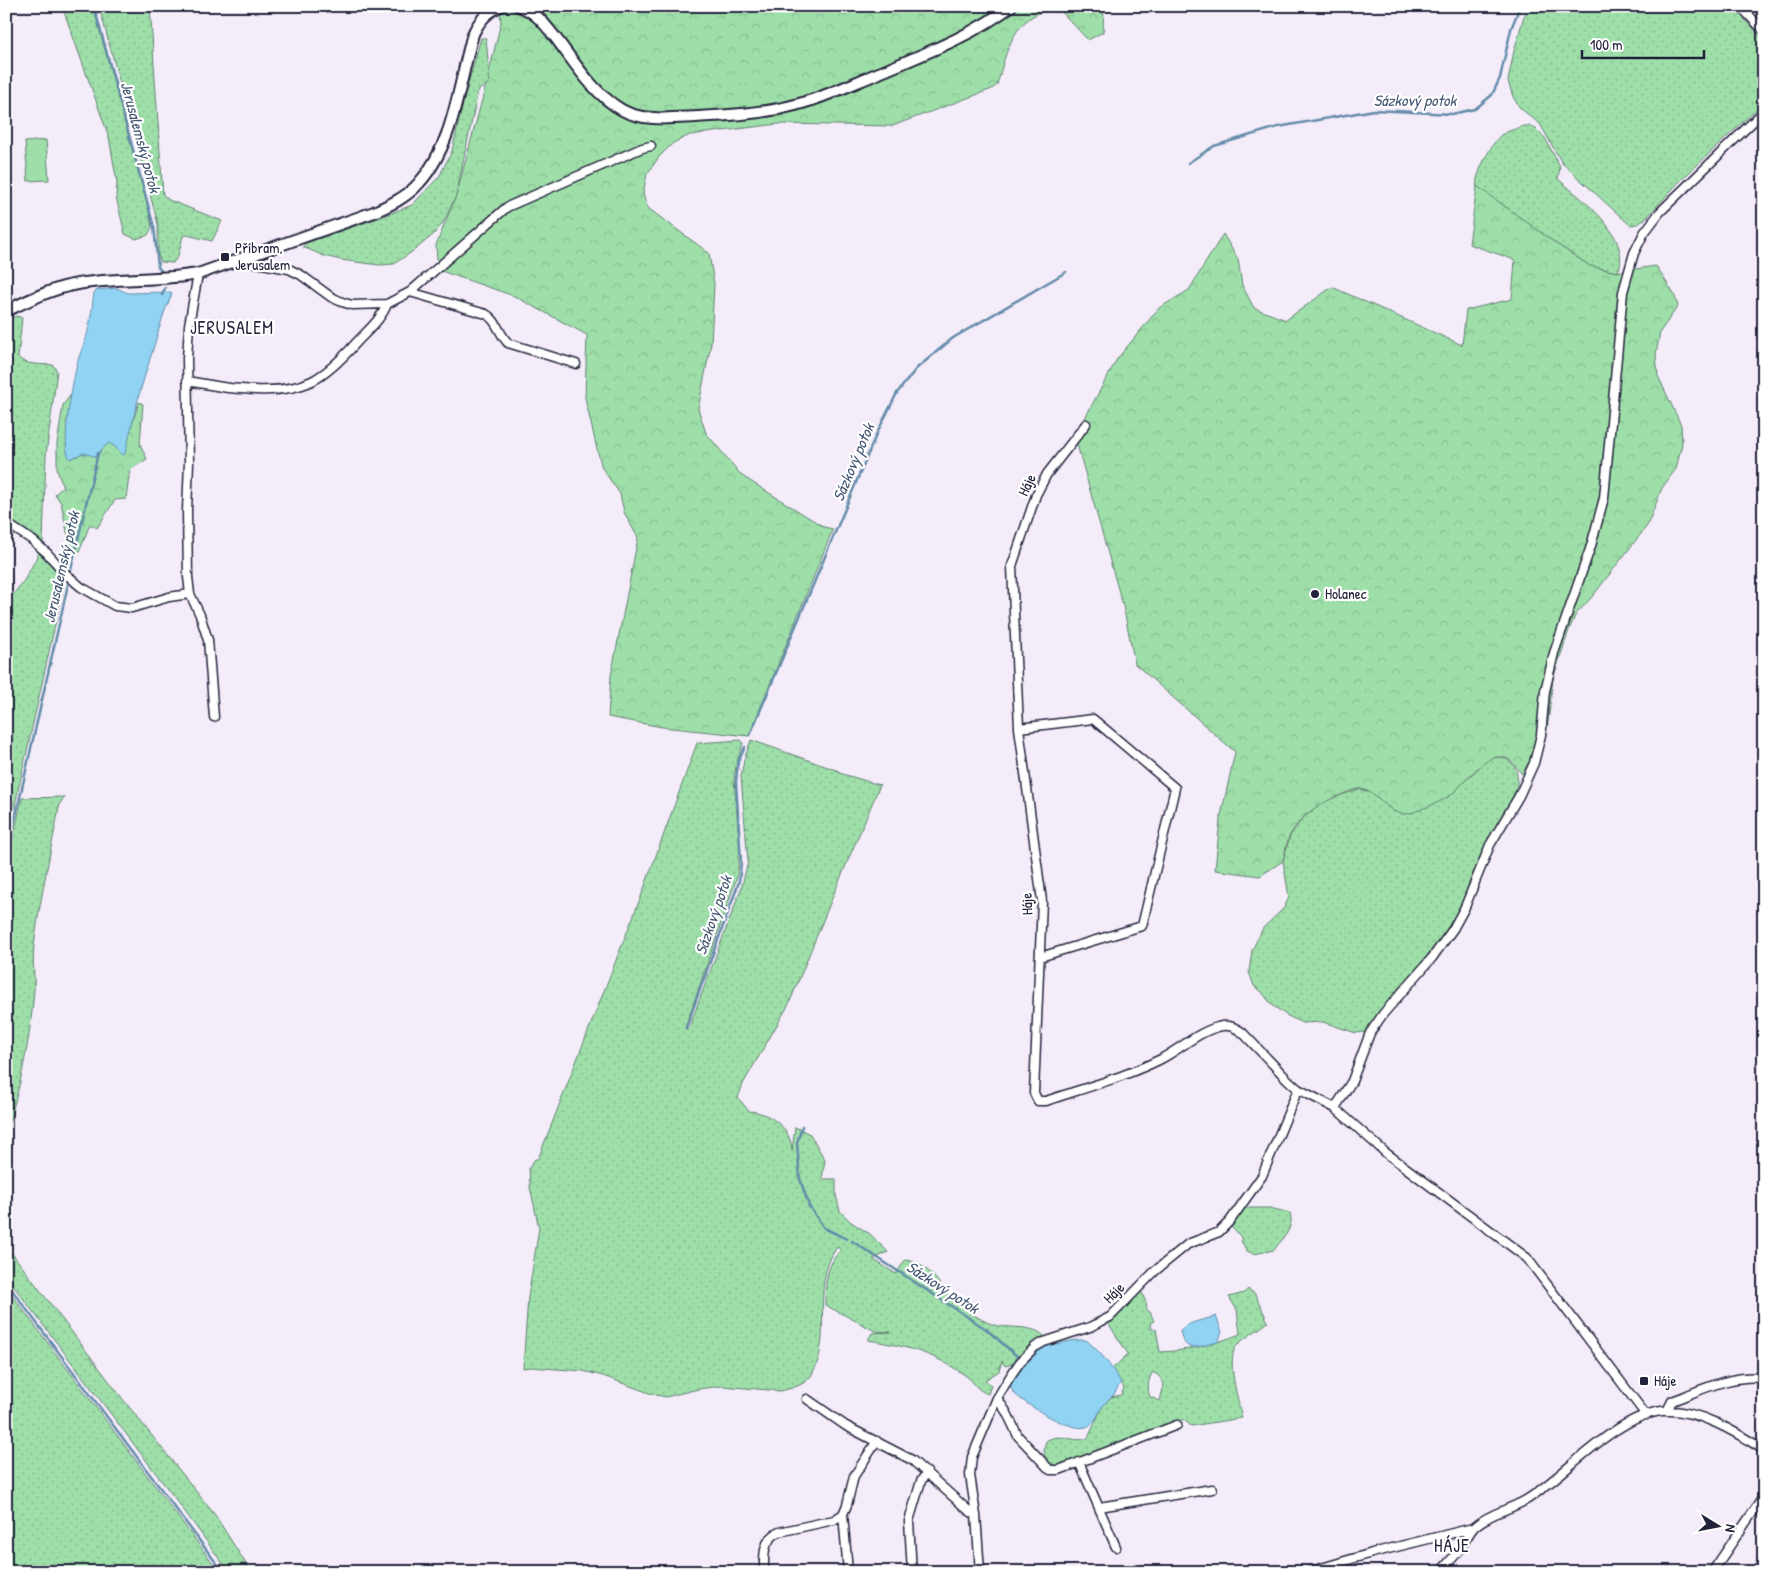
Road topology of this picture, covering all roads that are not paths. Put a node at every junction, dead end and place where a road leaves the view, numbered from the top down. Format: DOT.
graph roads {
  1 [pos="501,6"];
  2 [pos="519,6"];
  3 [pos="1011,6"];
  4 [pos="1740,6"];
  5 [pos="1764,31"];
  6 [pos="1764,111"];
  7 [pos="651,146"];
  8 [pos="240,260"];
  9 [pos="198,274"];
  10 [pos="410,292"];
  11 [pos="387,304"];
  12 [pos="6,311"];
  13 [pos="576,364"];
  14 [pos="188,382"];
  15 [pos="1086,424"];
  16 [pos="6,523"];
  17 [pos="190,594"];
  18 [pos="214,717"];
  19 [pos="1019,728"];
  20 [pos="1040,958"];
  21 [pos="1298,1089"];
  22 [pos="1335,1108"];
  23 [pos="1764,1378"];
  24 [pos="997,1398"];
  25 [pos="807,1399"];
  26 [pos="1667,1411"];
  27 [pos="1646,1415"];
  28 [pos="1177,1425"];
  29 [pos="877,1441"];
  30 [pos="1764,1450"];
  31 [pos="1079,1462"];
  32 [pos="926,1472"];
  33 [pos="1212,1489"];
  34 [pos="1764,1496"];
  35 [pos="1099,1507"];
  36 [pos="843,1514"];
  37 [pos="976,1515"];
  38 [pos="1473,1528"];
  39 [pos="1116,1547"];
  40 [pos="764,1572"];
  41 [pos="848,1572"];
  42 [pos="912,1572"];
  43 [pos="980,1572"];
  44 [pos="1308,1572"];
  45 [pos="1440,1572"];
  46 [pos="1712,1572"];
  1 -- 8 [label="street"];
  2 -- 3 [label="street"];
  4 -- 5 [label="street"];
  6 -- 22 [label="street"];
  7 -- 10 [label="street"];
  8 -- 9 [label="street"];
  8 -- 11 [label="street"];
  9 -- 12 [label="street"];
  9 -- 14 [label="street"];
  10 -- 11 [label="street"];
  10 -- 13 [label="street"];
  11 -- 14 [label="street"];
  14 -- 17 [label="street"];
  15 -- 19 [label="street, Háje"];
  16 -- 17 [label="street"];
  17 -- 18 [label="street"];
  19 -- 20 [label="street, Háje"];
  19 -- 20 [label="street"];
  20 -- 21 [label="street, Háje"];
  21 -- 22 [label="street, Háje"];
  21 -- 24 [label="street, Háje"];
  22 -- 27 [label="street, Háje"];
  23 -- 26 [label="street"];
  24 -- 31 [label="street"];
  24 -- 37 [label="street, Háje"];
  25 -- 29 [label="street"];
  26 -- 27 [label="street"];
  26 -- 30 [label="street"];
  27 -- 38 [label="street"];
  28 -- 31 [label="street"];
  29 -- 32 [label="street"];
  29 -- 36 [label="street"];
  31 -- 35 [label="street"];
  32 -- 37 [label="street"];
  32 -- 42 [label="street"];
  33 -- 35 [label="street"];
  34 -- 46 [label="street"];
  35 -- 39 [label="street"];
  36 -- 40 [label="street"];
  36 -- 41 [label="street"];
  37 -- 43 [label="street, Háje"];
  38 -- 44 [label="street"];
  38 -- 45 [label="street"];
}
